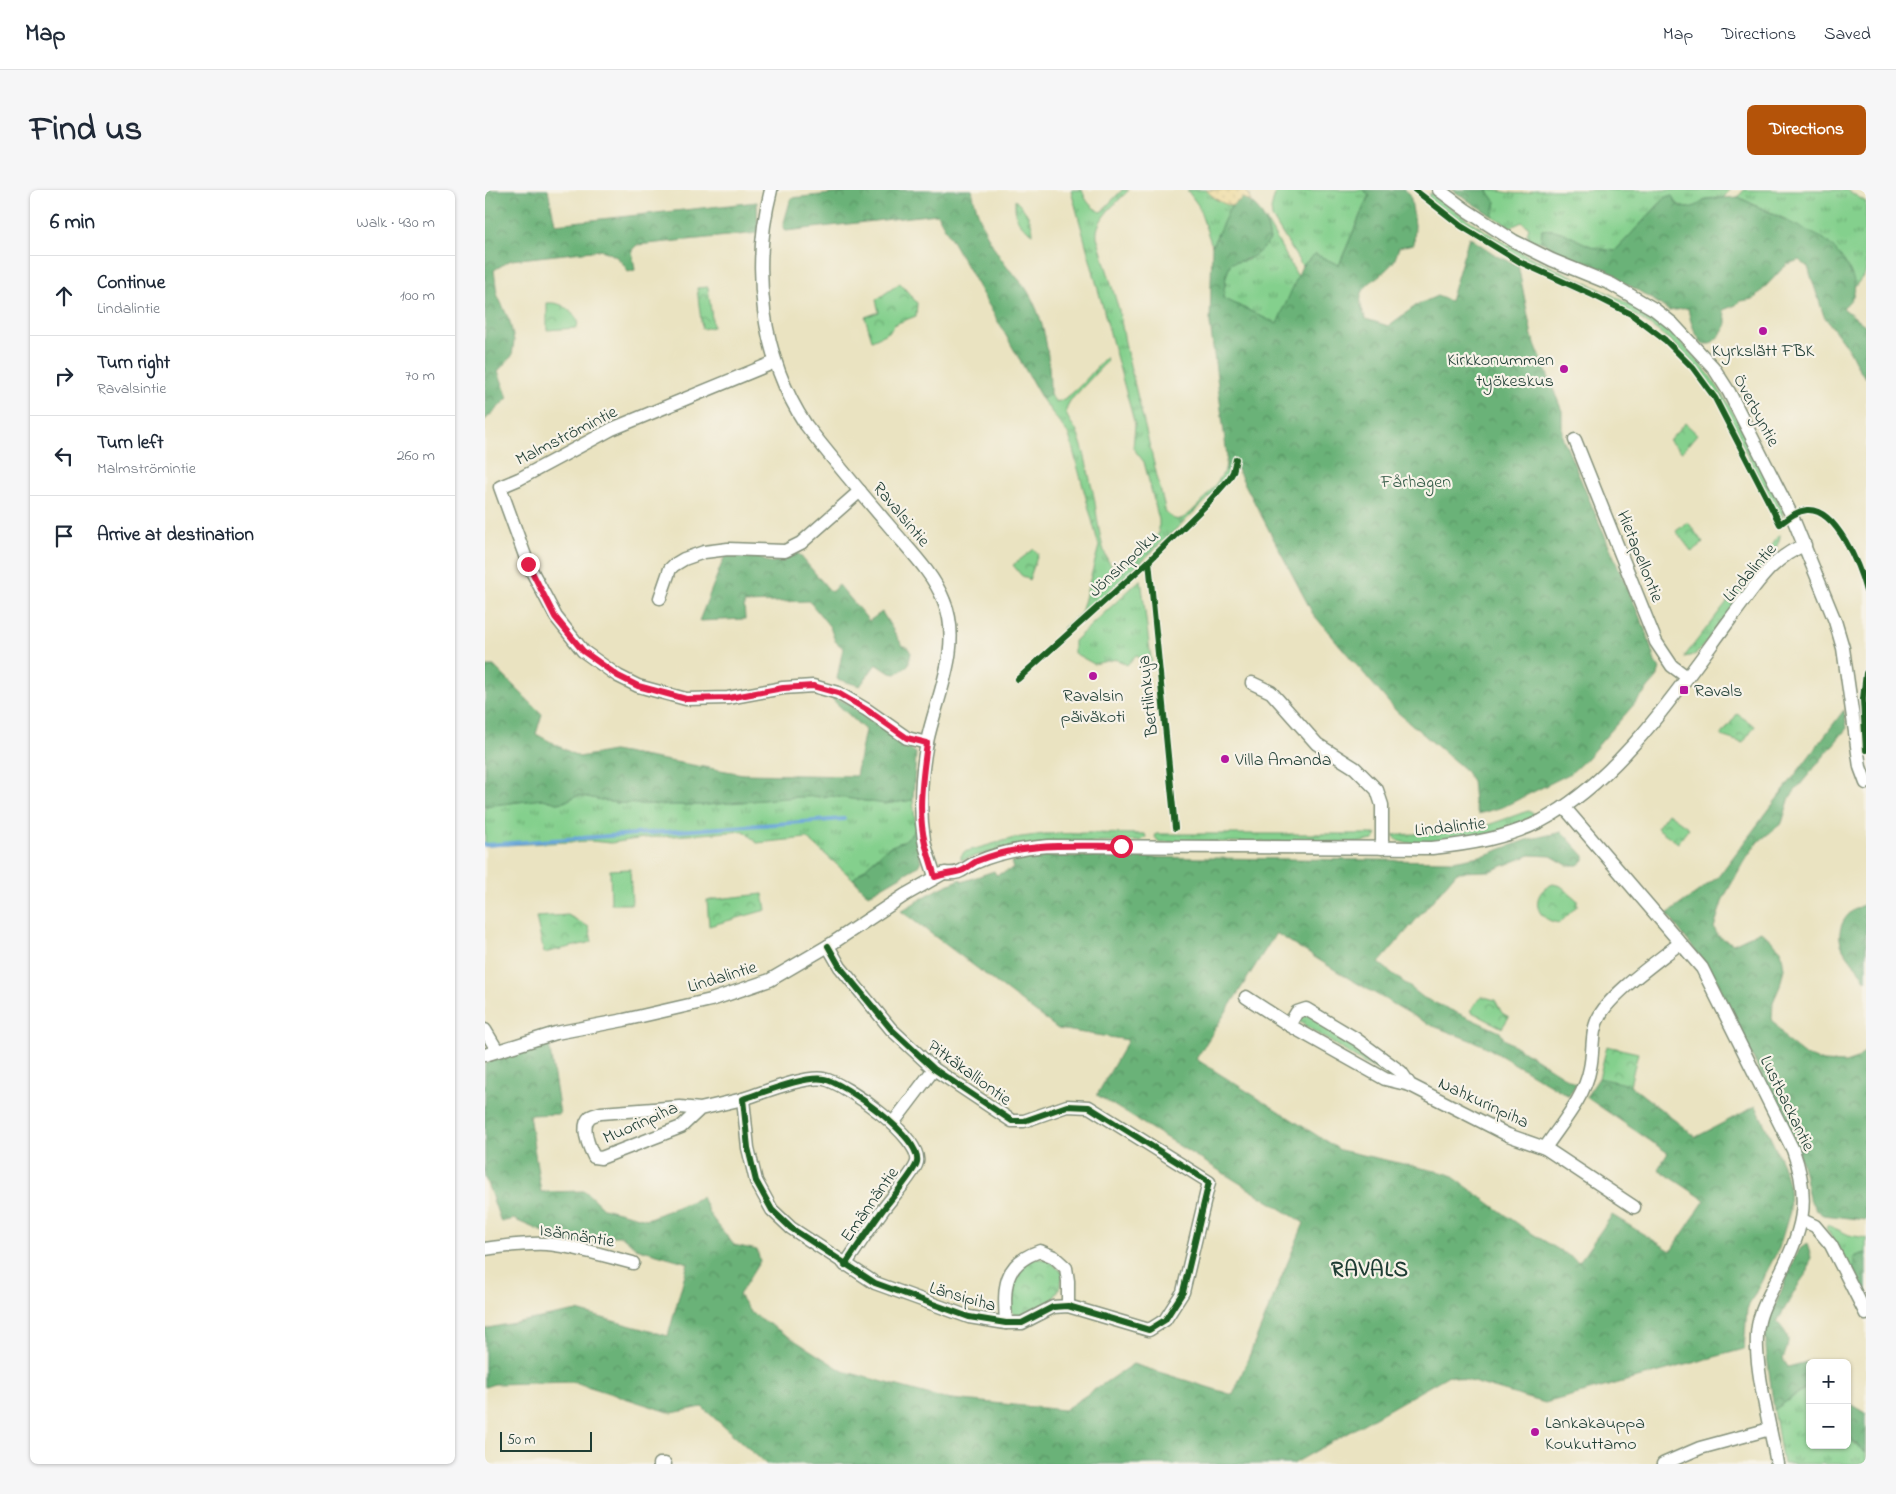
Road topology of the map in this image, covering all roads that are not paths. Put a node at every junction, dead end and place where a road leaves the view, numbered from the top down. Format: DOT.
graph roads {
  1 [pos="771,190"];
  2 [pos="1439,190"];
  3 [pos="775,362"];
  4 [pos="1575,440"];
  5 [pos="860,491"];
  6 [pos="1805,545"];
  7 [pos="660,598"];
  8 [pos="1687,677"];
  9 [pos="1252,683"];
  10 [pos="927,743"];
  11 [pos="1866,783"];
  12 [pos="1564,807"];
  13 [pos="1382,848"];
  14 [pos="940,875"];
  15 [pos="1680,943"];
  16 [pos="828,946"];
  17 [pos="1246,997"];
  18 [pos="1289,1025"];
  19 [pos="485,1030"];
  20 [pos="491,1052"];
  21 [pos="934,1069"];
  22 [pos="1409,1085"];
  23 [pos="743,1099"];
  24 [pos="700,1109"];
  25 [pos="893,1122"];
  26 [pos="1545,1148"];
  27 [pos="1209,1182"];
  28 [pos="1634,1207"];
  29 [pos="1802,1220"];
  30 [pos="485,1249"];
  31 [pos="633,1263"];
  32 [pos="845,1265"];
  33 [pos="1068,1306"];
  34 [pos="1866,1314"];
  35 [pos="1006,1323"];
  36 [pos="1770,1429"];
  37 [pos="659,1464"];
  38 [pos="665,1464"];
  39 [pos="1663,1464"];
  40 [pos="1777,1464"];
  1 -- 3 [label="street, Ravalsintie"];
  2 -- 6 [label="street, Överbyntie"];
  3 -- 5 [label="street, Ravalsintie"];
  3 -- 10 [label="street, Malmströmintie"];
  4 -- 8 [label="street, Hietapellontie"];
  5 -- 7 [label="street"];
  5 -- 10 [label="street, Ravalsintie"];
  6 -- 8 [label="street, Lindalintie"];
  6 -- 11 [label="street, Överbyntie"];
  8 -- 12 [label="street, Lindalintie"];
  9 -- 13 [label="street"];
  10 -- 14 [label="street, Ravalsintie"];
  12 -- 13 [label="street, Lindalintie"];
  12 -- 15 [label="street, Lustbackantie"];
  13 -- 14 [label="street, Lindalintie"];
  14 -- 16 [label="street, Lindalintie"];
  15 -- 26 [label="street"];
  15 -- 29 [label="street, Lustbackantie"];
  16 -- 20 [label="street, Lindalintie"];
  16 -- 21 [label="street, Pitkäkalliontie"];
  17 -- 18 [label="street, Nahkurinpiha"];
  18 -- 22 [label="street, Nahkurinpiha"];
  18 -- 22 [label="street, Nahkurinpiha"];
  19 -- 20 [label="street"];
  21 -- 25 [label="street"];
  21 -- 27 [label="street, Pitkäkalliontie"];
  22 -- 26 [label="street, Nahkurinpiha"];
  23 -- 24 [label="street, Muorinpiha"];
  23 -- 25 [label="street, Emännäntie"];
  23 -- 32 [label="street, Emännäntie"];
  24 -- 24 [label="street, Muorinpiha"];
  25 -- 32 [label="street, Emännäntie"];
  26 -- 28 [label="street, Nahkurinpiha"];
  27 -- 33 [label="street, Länsipiha"];
  29 -- 34 [label="street"];
  29 -- 36 [label="street, Lustbackantie"];
  30 -- 31 [label="street, Isännäntie"];
  32 -- 35 [label="street, Länsipiha"];
  33 -- 35 [label="street, Länsipiha"];
  33 -- 35 [label="street, Länsipiha"];
  36 -- 39 [label="street"];
  36 -- 40 [label="street, Lustbackantie"];
  37 -- 38 [label="street"];
}
